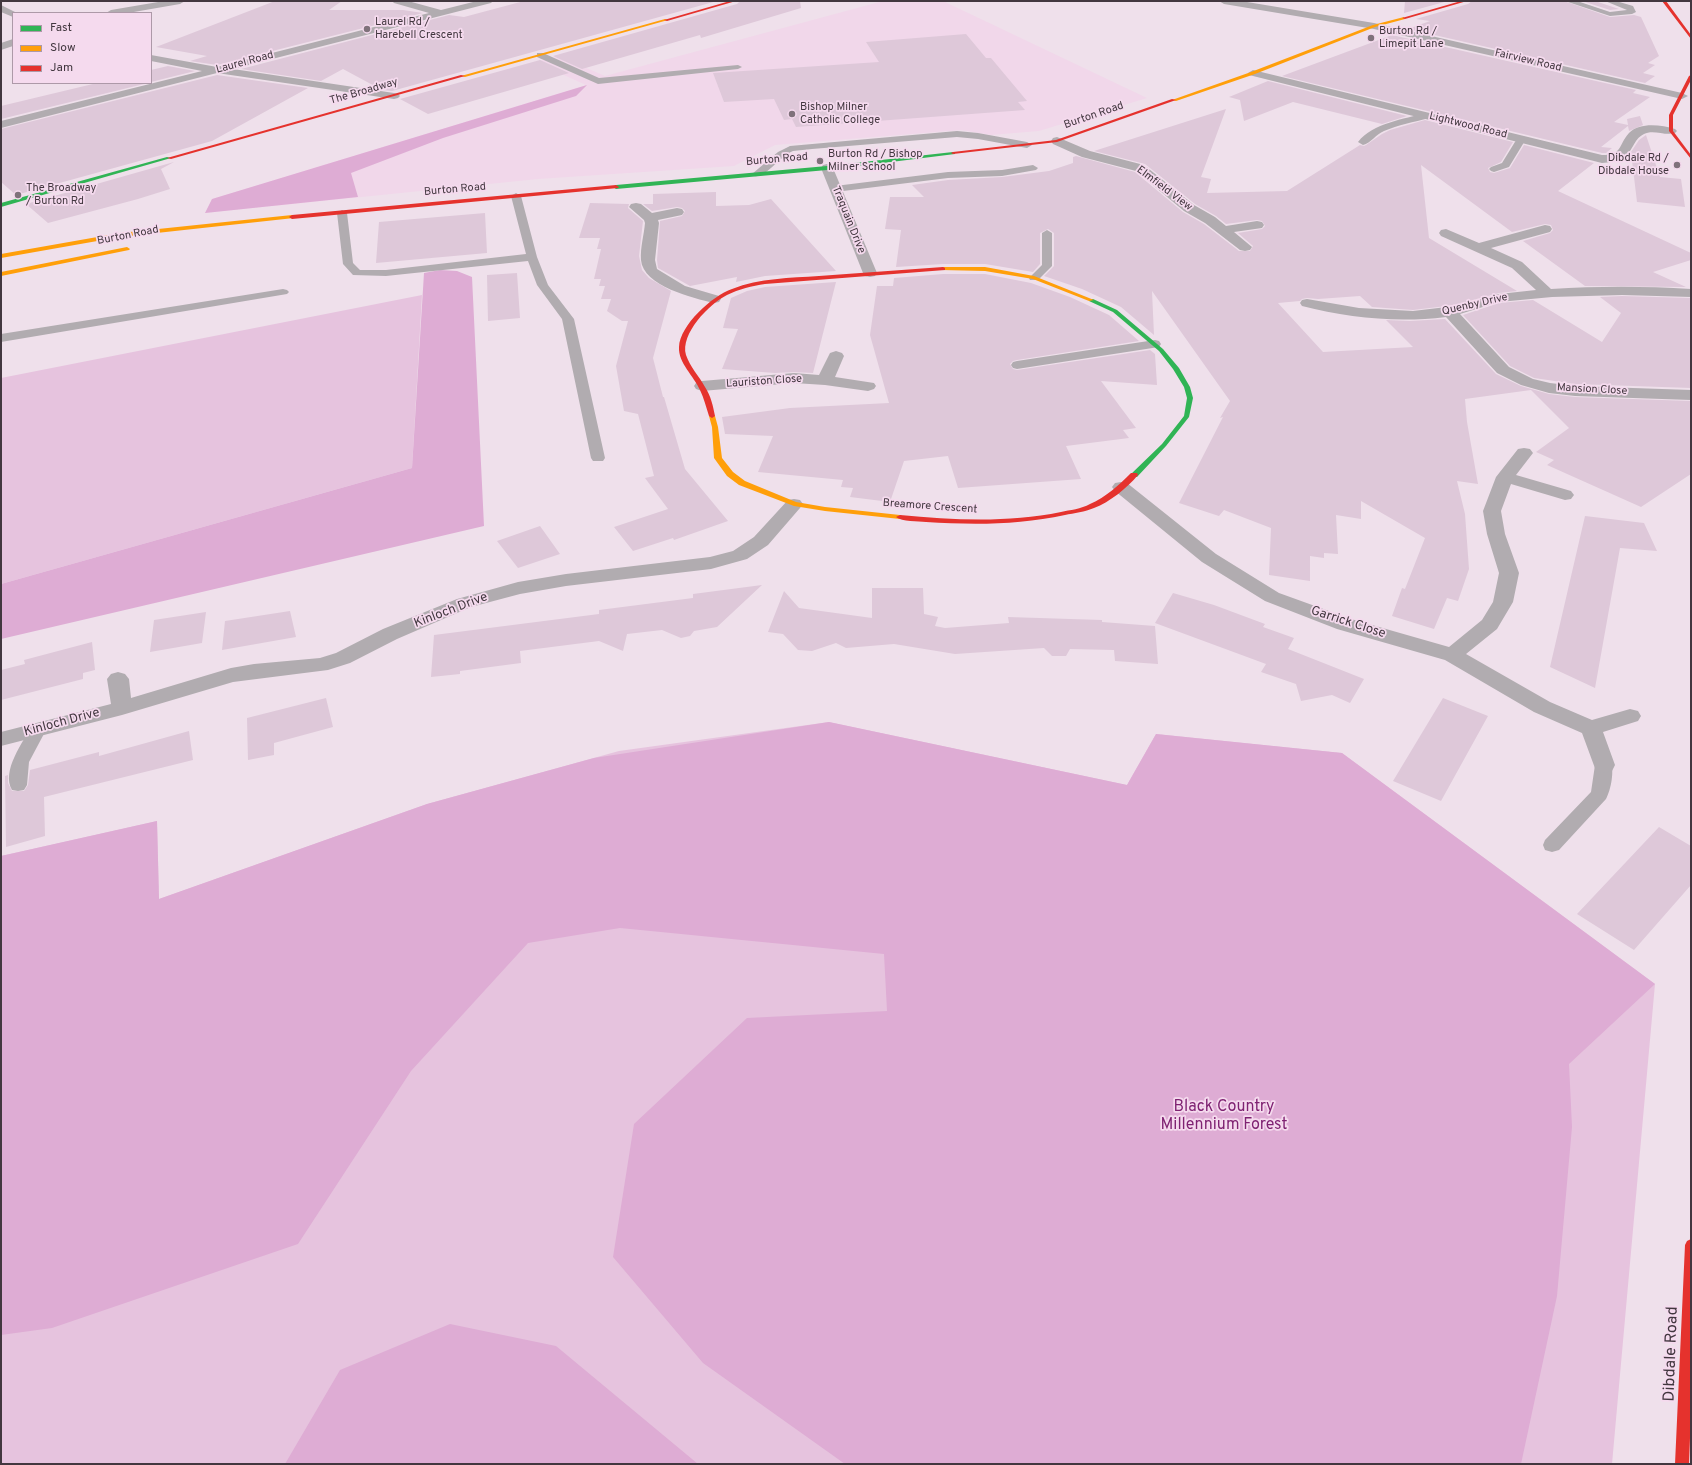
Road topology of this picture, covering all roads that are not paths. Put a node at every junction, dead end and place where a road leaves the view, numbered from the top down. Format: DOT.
graph roads {
  1 [pos="180,1"];
  2 [pos="397,1"];
  3 [pos="488,1"];
  4 [pos="734,1"];
  5 [pos="1224,1"];
  6 [pos="1465,1"];
  7 [pos="1568,1"];
  8 [pos="1609,1"];
  9 [pos="1664,1"];
  10 [pos="1,8"];
  11 [pos="117,12"];
  12 [pos="440,13"];
  13 [pos="12,14"];
  14 [pos="1374,26"];
  15 [pos="1691,38"];
  16 [pos="12,42"];
  17 [pos="1,47"];
  18 [pos="540,55"];
  19 [pos="152,58"];
  20 [pos="738,67"];
  21 [pos="216,70"];
  22 [pos="1253,73"];
  23 [pos="1691,76"];
  24 [pos="394,96"];
  25 [pos="1682,96"];
  26 [pos="1426,116"];
  27 [pos="1,125"];
  28 [pos="1671,131"];
  29 [pos="1521,140"];
  30 [pos="1057,141"];
  31 [pos="1363,142"];
  32 [pos="1027,145"];
  33 [pos="1691,158"];
  34 [pos="827,168"];
  35 [pos="1033,168"];
  36 [pos="1494,169"];
  37 [pos="757,174"];
  38 [pos="836,189"];
  39 [pos="516,196"];
  40 [pos="1,205"];
  41 [pos="636,207"];
  42 [pos="677,212"];
  43 [pos="342,213"];
  44 [pos="283,218"];
  45 [pos="650,218"];
  46 [pos="1257,225"];
  47 [pos="1545,229"];
  48 [pos="1223,230"];
  49 [pos="1047,233"];
  50 [pos="1446,233"];
  51 [pos="181,238"];
  52 [pos="134,247"];
  53 [pos="1246,247"];
  54 [pos="1480,247"];
  55 [pos="1,256"];
  56 [pos="532,257"];
  57 [pos="870,273"];
  58 [pos="1,274"];
  59 [pos="1034,278"];
  60 [pos="283,292"];
  61 [pos="1691,293"];
  62 [pos="1548,294"];
  63 [pos="714,299"];
  64 [pos="1307,302"];
  65 [pos="1450,312"];
  66 [pos="1,338"];
  67 [pos="1155,344"];
  68 [pos="836,356"];
  69 [pos="1017,365"];
  70 [pos="826,380"];
  71 [pos="702,386"];
  72 [pos="868,386"];
  73 [pos="1691,394"];
  74 [pos="1524,453"];
  75 [pos="598,458"];
  76 [pos="1506,477"];
  77 [pos="1121,488"];
  78 [pos="1565,495"];
  79 [pos="794,504"];
  80 [pos="1452,655"];
  81 [pos="118,679"];
  82 [pos="122,708"];
  83 [pos="1630,716"];
  84 [pos="1591,728"];
  85 [pos="38,730"];
  86 [pos="2,739"];
  87 [pos="1604,765"];
  88 [pos="18,785"];
  89 [pos="1552,845"];
  90 [pos="1691,1245"];
  91 [pos="1682,1464"];
  1 -- 11 [label="street"];
  2 -- 12 [label="street"];
  3 -- 12 [label="street, Laurel Road"];
  4 -- 18 [label="main road, The Broadway"];
  5 -- 14 [label="street, Fairview Road"];
  6 -- 14 [label="main road, Burton Road"];
  7 -- 8 [label="lane"];
  9 -- 15 [label="main road"];
  10 -- 13 [label="street"];
  12 -- 21 [label="street, Laurel Road"];
  14 -- 22 [label="main road, Burton Road"];
  14 -- 25 [label="street, Fairview Road"];
  16 -- 17 [label="street"];
  18 -- 20 [label="lane"];
  18 -- 24 [label="main road, The Broadway"];
  19 -- 21 [label="street"];
  21 -- 24 [label="street"];
  21 -- 27 [label="street, Laurel Road"];
  22 -- 26 [label="street, Lightwood Road"];
  22 -- 30 [label="main road, Burton Road"];
  23 -- 25 [label="main road"];
  24 -- 40 [label="main road, The Broadway"];
  25 -- 28 [label="main road"];
  26 -- 29 [label="street, Lightwood Road"];
  26 -- 31 [label="lane"];
  28 -- 29 [label="street, Lightwood Road"];
  28 -- 33 [label="main road"];
  29 -- 36 [label="lane"];
  30 -- 32 [label="main road, Burton Road"];
  30 -- 48 [label="street, Elmfield View"];
  32 -- 34 [label="main road, Burton Road"];
  32 -- 37 [label="lane"];
  34 -- 37 [label="main road, Burton Road"];
  34 -- 38 [label="street, Traquain Drive"];
  35 -- 38 [label="lane"];
  37 -- 39 [label="main road, Burton Road"];
  38 -- 57 [label="street, Traquain Drive"];
  39 -- 43 [label="main road, Burton Road"];
  39 -- 56 [label="lane"];
  41 -- 45 [label="street"];
  42 -- 45 [label="street"];
  43 -- 44 [label="main road, Burton Road"];
  43 -- 56 [label="lane"];
  44 -- 51 [label="main road, Burton Road"];
  44 -- 55 [label="main road, Burton Road"];
  45 -- 63 [label="street"];
  46 -- 48 [label="street"];
  47 -- 54 [label="street"];
  48 -- 53 [label="street, Elmfield View"];
  49 -- 59 [label="lane"];
  50 -- 54 [label="street"];
  52 -- 58 [label="main road, Burton Road"];
  54 -- 62 [label="street"];
  56 -- 75 [label="lane"];
  57 -- 59 [label="main road, Breamore Crescent"];
  57 -- 63 [label="main road, Breamore Crescent"];
  59 -- 67 [label="main road, Breamore Crescent"];
  60 -- 66 [label="lane"];
  61 -- 62 [label="street, Quenby Drive"];
  62 -- 65 [label="street, Quenby Drive"];
  63 -- 71 [label="main road, Breamore Crescent"];
  64 -- 65 [label="street, Quenby Drive"];
  65 -- 73 [label="street, Mansion Close"];
  67 -- 69 [label="lane"];
  67 -- 77 [label="main road, Breamore Crescent"];
  68 -- 70 [label="street"];
  70 -- 71 [label="street, Lauriston Close"];
  70 -- 72 [label="street, Lauriston Close"];
  71 -- 79 [label="main road, Breamore Crescent"];
  74 -- 76 [label="street"];
  76 -- 78 [label="street"];
  76 -- 80 [label="street"];
  77 -- 79 [label="main road, Breamore Crescent"];
  77 -- 80 [label="street, Garrick Close"];
  79 -- 82 [label="street, Kinloch Drive"];
  80 -- 84 [label="street, Garrick Close"];
  81 -- 82 [label="street"];
  82 -- 85 [label="street, Kinloch Drive"];
  83 -- 84 [label="street"];
  84 -- 87 [label="street"];
  85 -- 86 [label="street, Kinloch Drive"];
  85 -- 88 [label="lane"];
  87 -- 89 [label="lane"];
  90 -- 91 [label="main road, Dibdale Road"];
}
